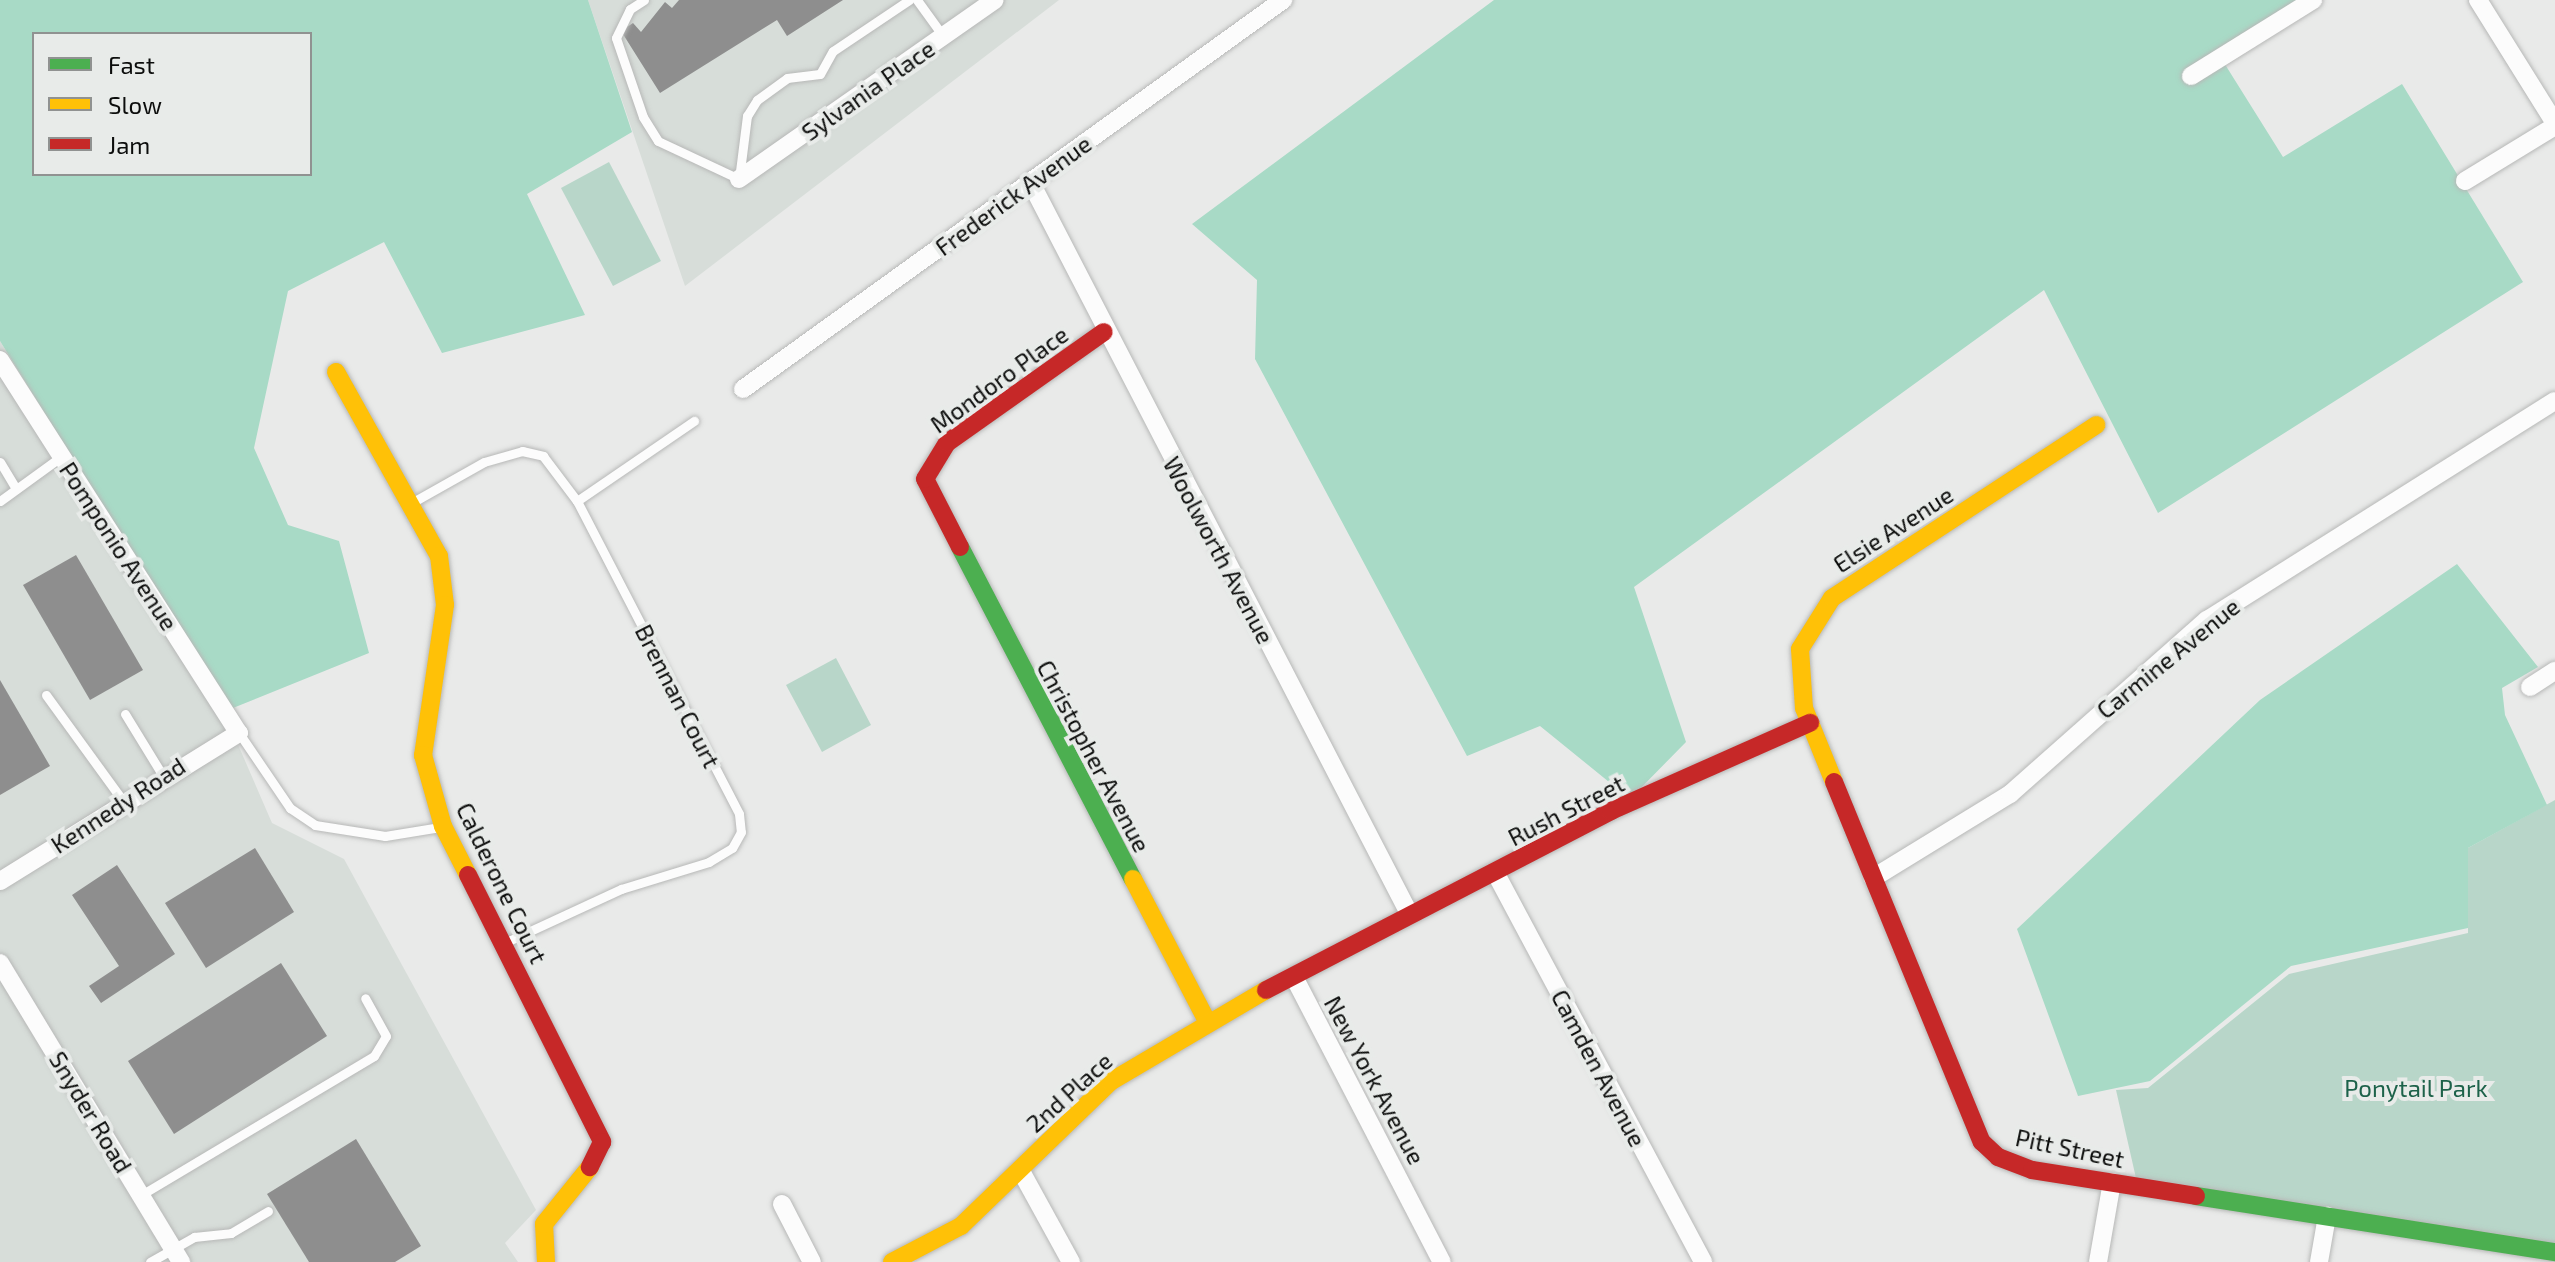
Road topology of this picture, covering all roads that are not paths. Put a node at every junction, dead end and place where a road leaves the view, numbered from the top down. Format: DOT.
graph roads {
  1 [pos="644,0"];
  2 [pos="909,0"];
  3 [pos="917,0"];
  4 [pos="995,0"];
  5 [pos="1283,0"];
  6 [pos="2313,0"];
  7 [pos="2478,0"];
  8 [pos="943,37"];
  9 [pos="2191,76"];
  10 [pos="2555,125"];
  11 [pos="739,179"];
  12 [pos="2465,181"];
  13 [pos="1031,183"];
  14 [pos="1104,332"];
  15 [pos="0,360"];
  16 [pos="336,372"];
  17 [pos="743,389"];
  18 [pos="2555,401"];
  19 [pos="694,421"];
  20 [pos="2096,425"];
  21 [pos="62,456"];
  22 [pos="0,462"];
  23 [pos="16,489"];
  24 [pos="0,501"];
  25 [pos="577,501"];
  26 [pos="413,502"];
  27 [pos="938,514"];
  28 [pos="2555,671"];
  29 [pos="2530,687"];
  30 [pos="46,695"];
  31 [pos="125,714"];
  32 [pos="1810,723"];
  33 [pos="239,733"];
  34 [pos="163,776"];
  35 [pos="123,801"];
  36 [pos="443,826"];
  37 [pos="1496,874"];
  38 [pos="1873,878"];
  39 [pos="0,881"];
  40 [pos="1410,915"];
  41 [pos="504,944"];
  42 [pos="1349,946"];
  43 [pos="0,963"];
  44 [pos="1294,977"];
  45 [pos="365,998"];
  46 [pos="1207,1021"];
  47 [pos="1022,1173"];
  48 [pos="2112,1182"];
  49 [pos="141,1195"];
  50 [pos="782,1204"];
  51 [pos="268,1211"];
  52 [pos="2327,1216"];
  53 [pos="2555,1252"];
  54 [pos="177,1255"];
  55 [pos="150,1262"];
  56 [pos="546,1262"];
  57 [pos="812,1262"];
  58 [pos="892,1262"];
  59 [pos="1071,1262"];
  60 [pos="1442,1262"];
  61 [pos="1703,1262"];
  62 [pos="2098,1262"];
  63 [pos="2319,1262"];
  1 -- 11 [label="lane"];
  2 -- 11 [label="lane"];
  3 -- 8 [label="lane"];
  4 -- 8 [label="street, Sylvania Place"];
  5 -- 13 [label="street, Frederick Avenue"];
  6 -- 9 [label="street"];
  7 -- 10 [label="street"];
  8 -- 11 [label="street, Sylvania Place"];
  10 -- 12 [label="street"];
  13 -- 14 [label="street, Woolworth Avenue"];
  13 -- 17 [label="street, Frederick Avenue"];
  14 -- 27 [label="street, Mondoro Place"];
  14 -- 40 [label="street, Woolworth Avenue"];
  15 -- 21 [label="street, Pomponio Avenue"];
  16 -- 26 [label="street, Calderone Court"];
  18 -- 38 [label="street, Carmine Avenue"];
  19 -- 25 [label="lane"];
  20 -- 32 [label="street, Elsie Avenue"];
  21 -- 23 [label="lane"];
  21 -- 33 [label="street, Pomponio Avenue"];
  22 -- 23 [label="lane"];
  23 -- 24 [label="lane"];
  25 -- 26 [label="lane, Brennan Court"];
  25 -- 41 [label="lane, Brennan Court"];
  26 -- 36 [label="street, Calderone Court"];
  27 -- 46 [label="street, Christopher Avenue"];
  28 -- 29 [label="street"];
  30 -- 35 [label="lane"];
  31 -- 34 [label="lane"];
  32 -- 37 [label="street, Rush Street"];
  32 -- 38 [label="street, Pitt Street"];
  33 -- 34 [label="street, Kennedy Road"];
  33 -- 36 [label="lane"];
  34 -- 35 [label="street, Kennedy Road"];
  35 -- 39 [label="street, Kennedy Road"];
  36 -- 41 [label="street, Calderone Court"];
  37 -- 40 [label="street, Rush Street"];
  37 -- 61 [label="street, Camden Avenue"];
  38 -- 48 [label="street, Pitt Street"];
  40 -- 42 [label="street, Rush Street"];
  41 -- 56 [label="street, Calderone Court"];
  42 -- 44 [label="street, New York Avenue"];
  43 -- 49 [label="street, Snyder Road"];
  44 -- 46 [label="street, 2nd Place"];
  44 -- 60 [label="street, New York Avenue"];
  45 -- 49 [label="lane"];
  46 -- 47 [label="street, 2nd Place"];
  47 -- 58 [label="street, 2nd Place"];
  47 -- 59 [label="street"];
  48 -- 52 [label="street, Pitt Street"];
  48 -- 62 [label="street"];
  49 -- 54 [label="street, Snyder Road"];
  50 -- 57 [label="street"];
  51 -- 54 [label="lane"];
  52 -- 53 [label="street, Pitt Street"];
  52 -- 63 [label="street"];
  54 -- 55 [label="lane"];
}
